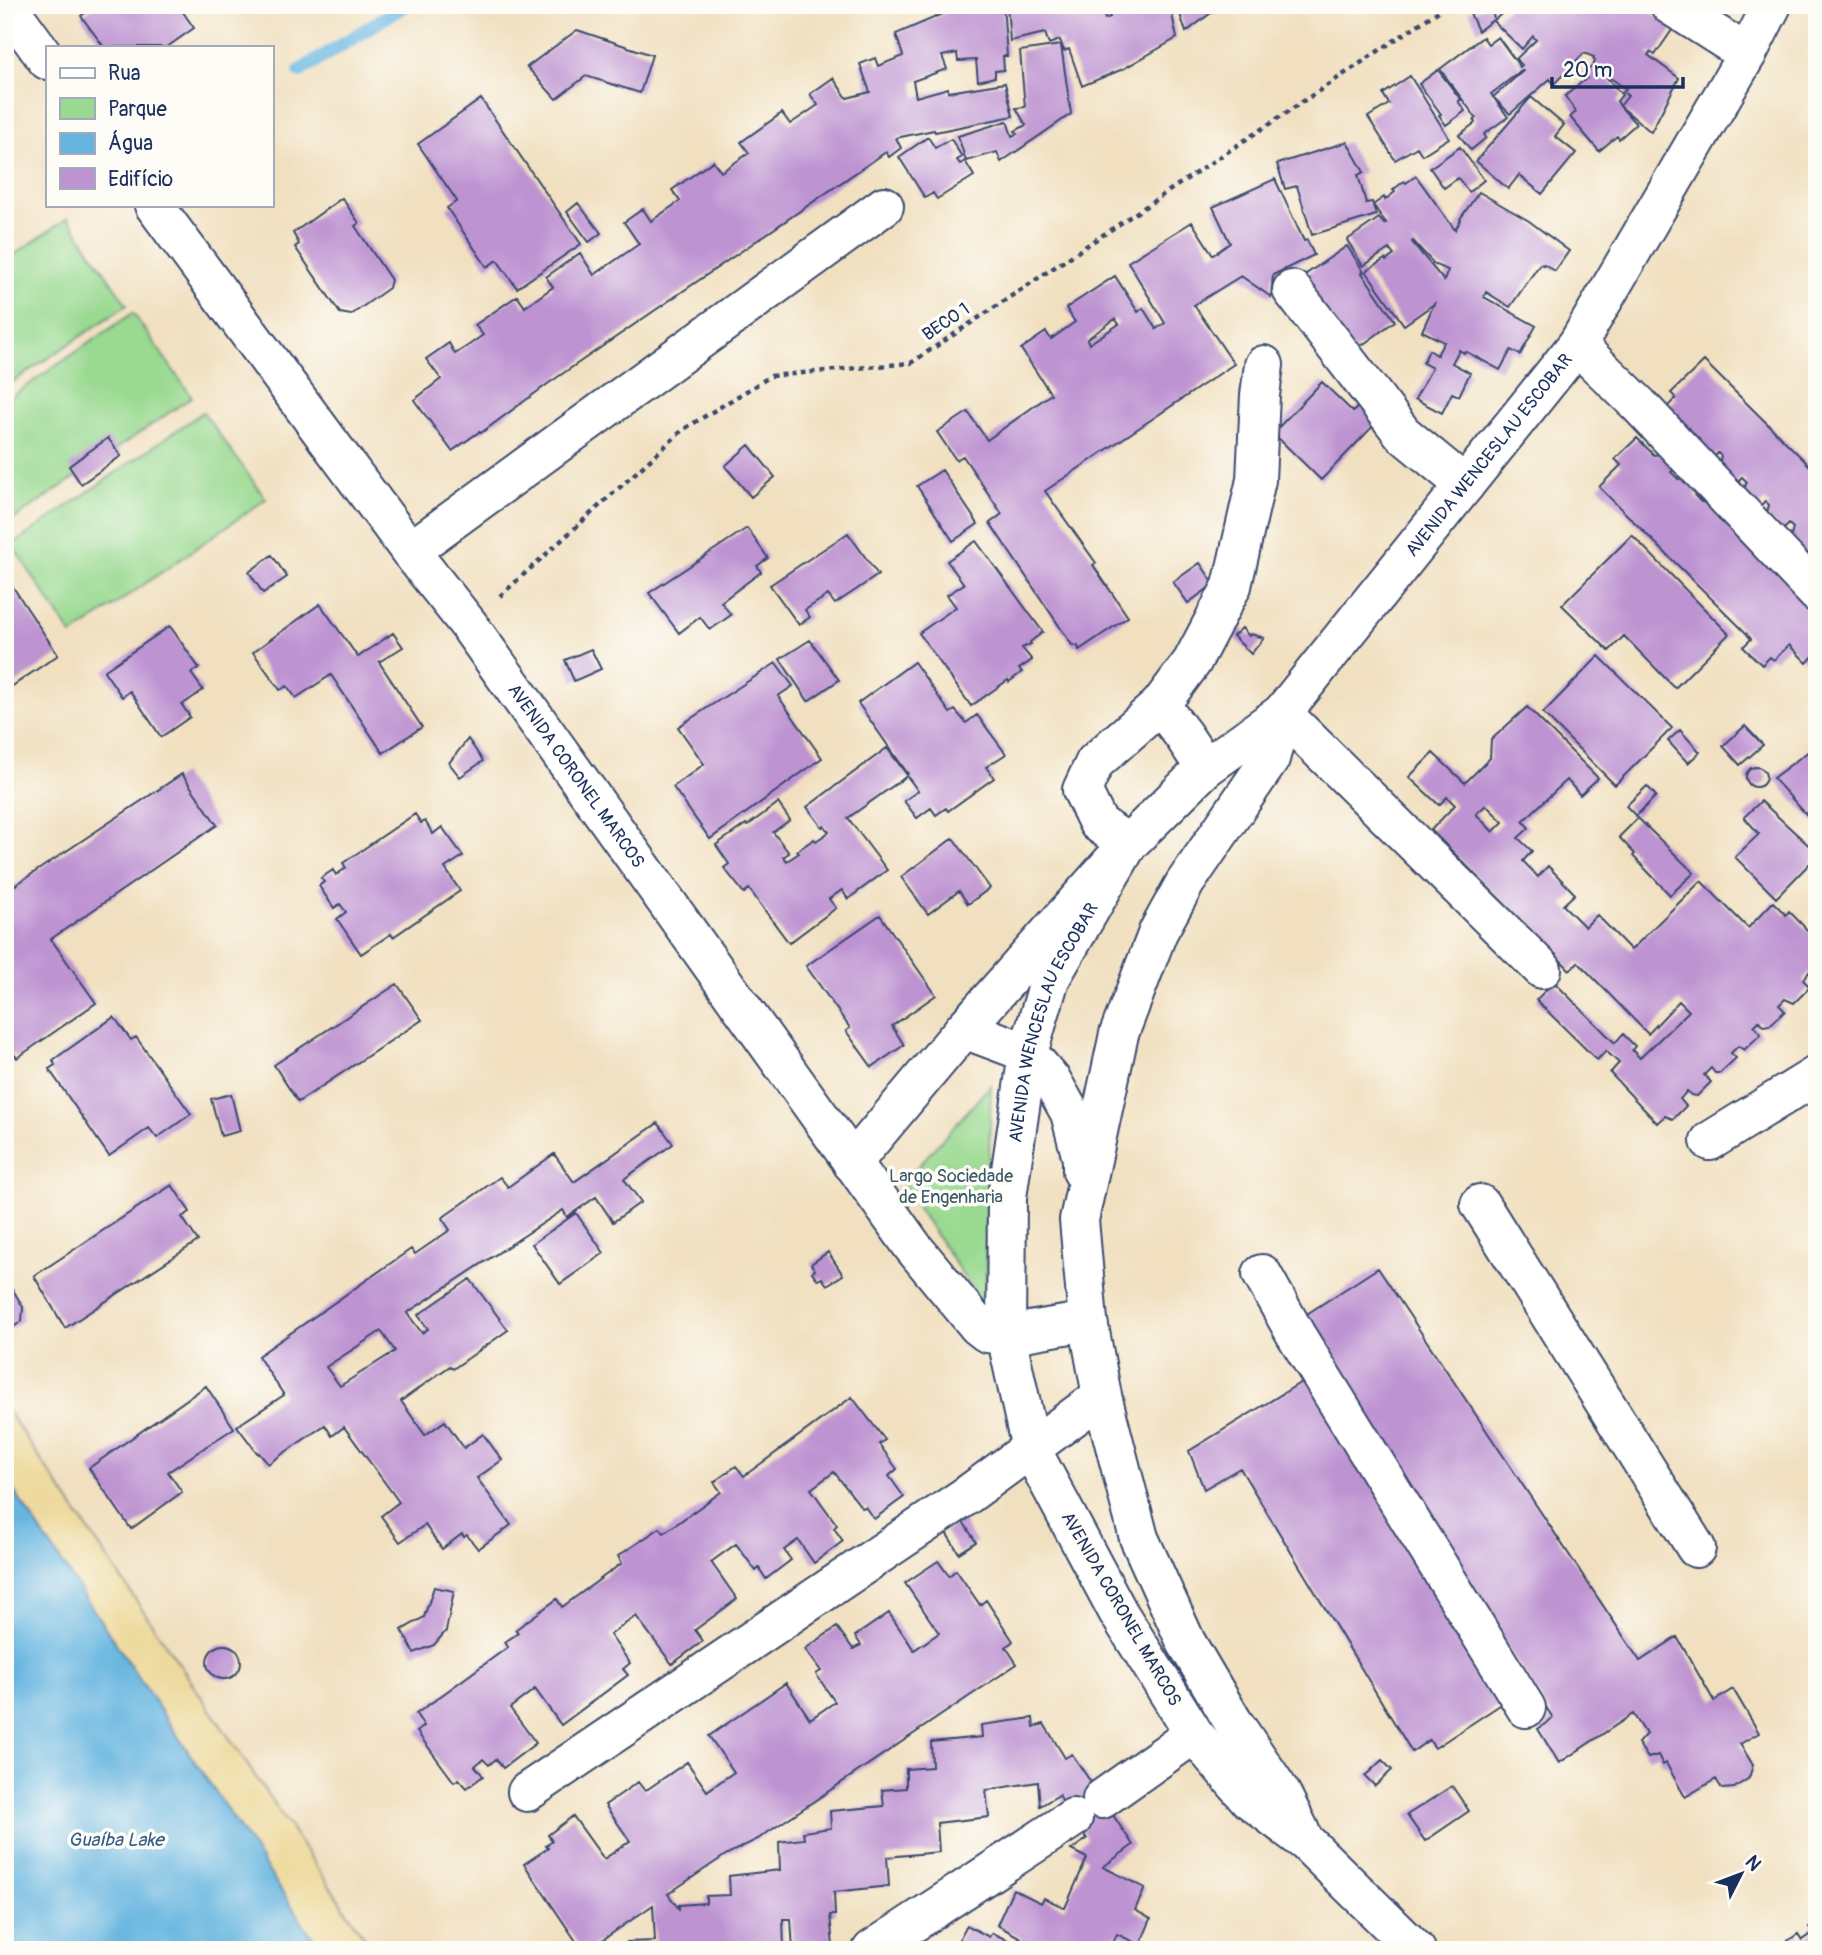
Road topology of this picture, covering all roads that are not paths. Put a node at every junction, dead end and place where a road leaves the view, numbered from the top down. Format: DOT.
graph roads {
  1 [pos="6,5"];
  2 [pos="1670,5"];
  3 [pos="1772,5"];
  4 [pos="1747,54"];
  5 [pos="46,59"];
  6 [pos="155,206"];
  7 [pos="884,206"];
  8 [pos="1292,289"];
  9 [pos="1577,345"];
  10 [pos="1264,365"];
  11 [pos="1465,485"];
  12 [pos="410,551"];
  13 [pos="1817,593"];
  14 [pos="1160,705"];
  15 [pos="1282,713"];
  16 [pos="1205,768"];
  17 [pos="1128,844"];
  18 [pos="1542,969"];
  19 [pos="964,1029"];
  20 [pos="1028,1053"];
  21 [pos="1817,1075"];
  22 [pos="1710,1141"];
  23 [pos="852,1163"];
  24 [pos="1480,1204"];
  25 [pos="1079,1220"];
  26 [pos="1262,1274"];
  27 [pos="1088,1321"];
  28 [pos="1006,1335"];
  29 [pos="1102,1396"];
  30 [pos="1031,1449"];
  31 [pos="1696,1548"];
  32 [pos="1526,1708"];
  33 [pos="1195,1734"];
  34 [pos="527,1792"];
  35 [pos="1306,1842"];
  36 [pos="872,1950"];
  37 [pos="1416,1950"];
  1 -- 5 [label="street"];
  2 -- 4 [label="street"];
  3 -- 4 [label="street, AVENIDA WENCESLAU ESCOBAR"];
  4 -- 9 [label="street, AVENIDA WENCESLAU ESCOBAR"];
  6 -- 12 [label="street, AVENIDA CORONEL MARCOS"];
  7 -- 12 [label="street"];
  8 -- 11 [label="street"];
  9 -- 11 [label="street, AVENIDA WENCESLAU ESCOBAR"];
  9 -- 13 [label="street"];
  10 -- 14 [label="street"];
  11 -- 15 [label="street, AVENIDA WENCESLAU ESCOBAR"];
  12 -- 23 [label="street, AVENIDA CORONEL MARCOS"];
  14 -- 16 [label="street"];
  14 -- 17 [label="street"];
  15 -- 16 [label="street, AVENIDA WENCESLAU ESCOBAR"];
  15 -- 18 [label="street"];
  15 -- 25 [label="street, AVENIDA CORONEL MARCOS"];
  16 -- 17 [label="street, AVENIDA WENCESLAU ESCOBAR"];
  17 -- 19 [label="street, AVENIDA WENCESLAU ESCOBAR"];
  17 -- 20 [label="street, AVENIDA WENCESLAU ESCOBAR"];
  19 -- 20 [label="street"];
  19 -- 23 [label="street, AVENIDA WENCESLAU ESCOBAR"];
  20 -- 25 [label="street"];
  20 -- 28 [label="street, AVENIDA WENCESLAU ESCOBAR"];
  21 -- 22 [label="street"];
  23 -- 28 [label="street, AVENIDA CORONEL MARCOS"];
  24 -- 31 [label="street"];
  25 -- 27 [label="street, AVENIDA CORONEL MARCOS"];
  26 -- 32 [label="street"];
  27 -- 28 [label="street"];
  27 -- 29 [label="street, AVENIDA CORONEL MARCOS"];
  28 -- 30 [label="street, AVENIDA CORONEL MARCOS"];
  29 -- 30 [label="street"];
  29 -- 35 [label="street, AVENIDA CORONEL MARCOS"];
  30 -- 33 [label="street, AVENIDA CORONEL MARCOS"];
  30 -- 34 [label="street"];
  33 -- 35 [label="street, AVENIDA CORONEL MARCOS"];
  33 -- 36 [label="street"];
  35 -- 37 [label="street, AVENIDA CORONEL MARCOS"];
}
